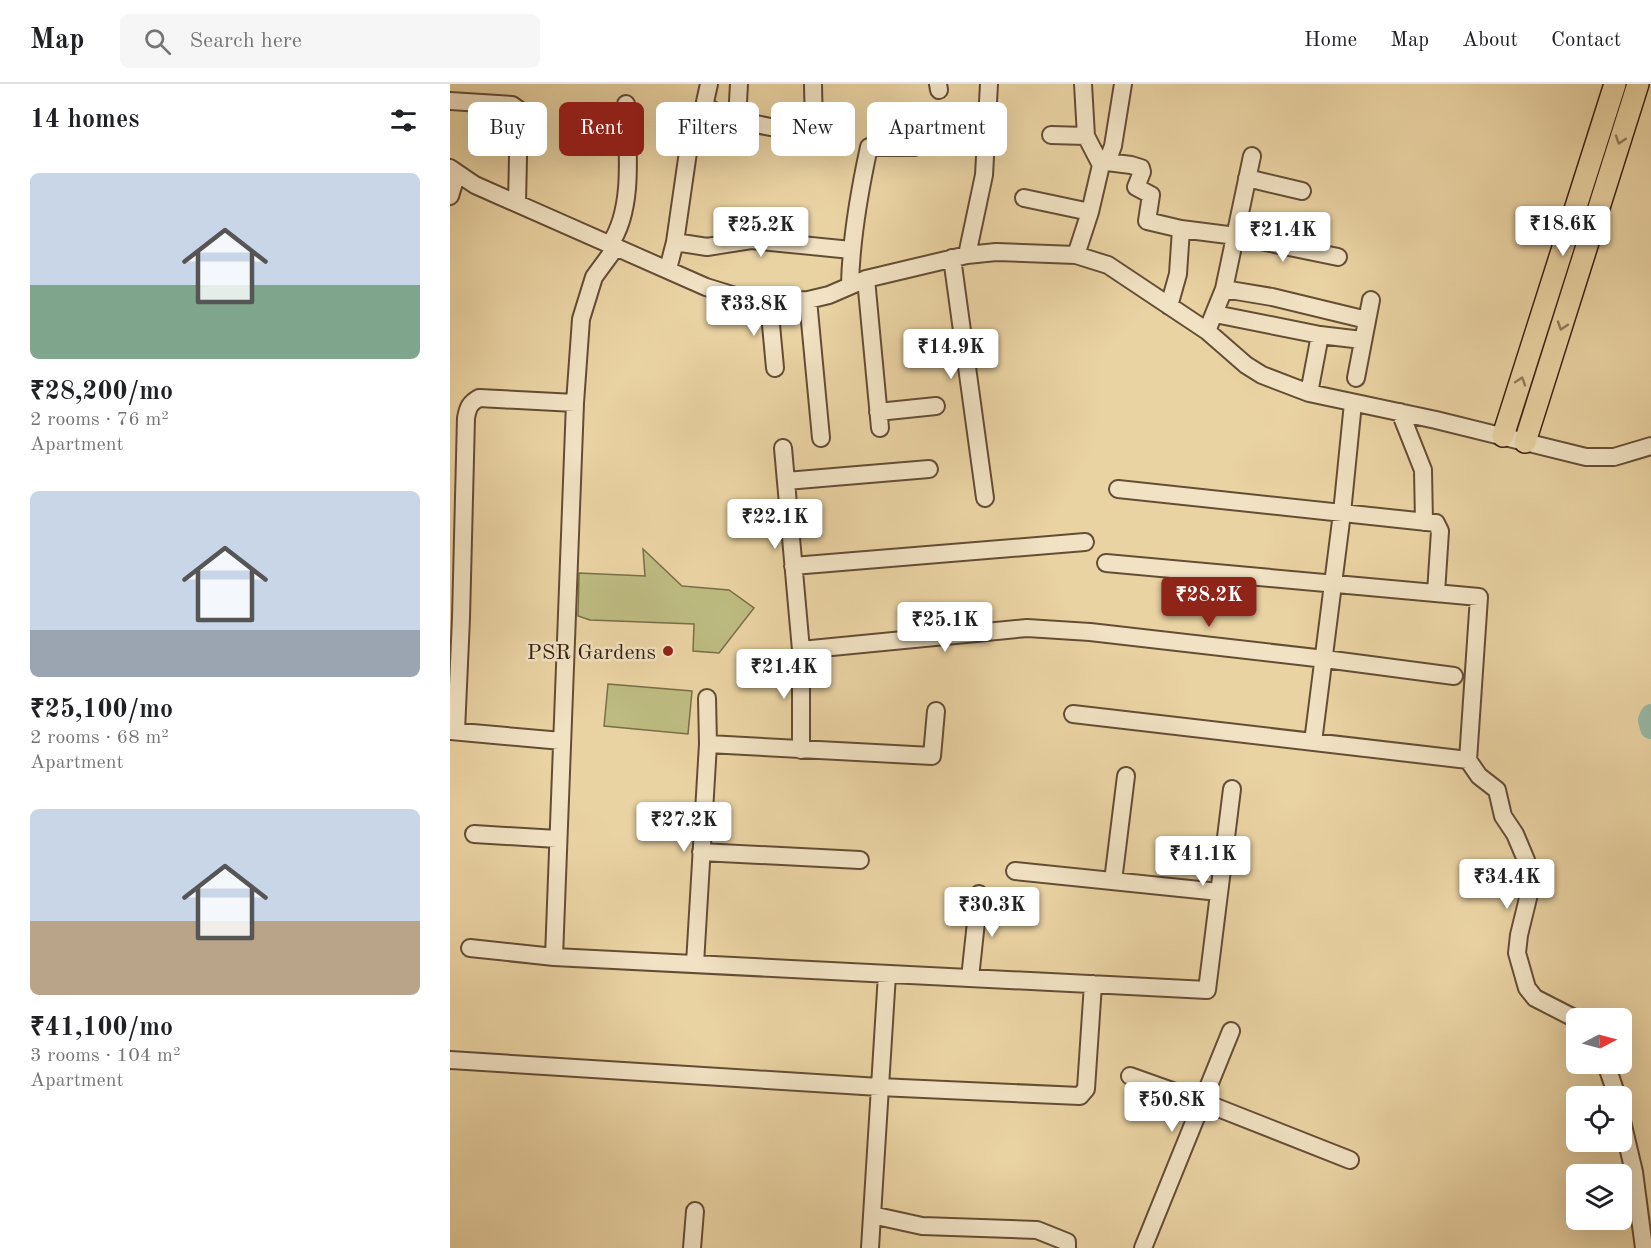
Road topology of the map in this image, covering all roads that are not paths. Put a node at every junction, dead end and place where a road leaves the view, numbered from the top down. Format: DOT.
graph roads {
  1 [pos="709,84"];
  2 [pos="739,84"];
  3 [pos="813,84"];
  4 [pos="990,84"];
  5 [pos="1083,84"];
  6 [pos="1122,84"];
  7 [pos="1615,84"];
  8 [pos="1638,84"];
  9 [pos="452,95"];
  10 [pos="705,102"];
  11 [pos="738,102"];
  12 [pos="993,102"];
  13 [pos="759,124"];
  14 [pos="1051,135"];
  15 [pos="1086,136"];
  16 [pos="626,156"];
  17 [pos="687,156"];
  18 [pos="867,156"];
  19 [pos="1252,156"];
  20 [pos="1104,164"];
  21 [pos="453,171"];
  22 [pos="1247,178"];
  23 [pos="1302,191"];
  24 [pos="450,196"];
  25 [pos="1024,198"];
  26 [pos="517,203"];
  27 [pos="1090,212"];
  28 [pos="1181,229"];
  29 [pos="1236,236"];
  30 [pos="675,243"];
  31 [pos="613,246"];
  32 [pos="850,250"];
  33 [pos="1076,255"];
  34 [pos="959,256"];
  35 [pos="1338,257"];
  36 [pos="668,269"];
  37 [pos="866,279"];
  38 [pos="850,285"];
  39 [pos="1224,289"];
  40 [pos="808,300"];
  41 [pos="1371,300"];
  42 [pos="769,303"];
  43 [pos="1169,306"];
  44 [pos="1215,314"];
  45 [pos="1367,320"];
  46 [pos="1207,331"];
  47 [pos="1320,334"];
  48 [pos="1362,340"];
  49 [pos="775,368"];
  50 [pos="1356,378"];
  51 [pos="1309,393"];
  52 [pos="575,402"];
  53 [pos="1353,403"];
  54 [pos="936,406"];
  55 [pos="1400,412"];
  56 [pos="1503,436"];
  57 [pos="821,438"];
  58 [pos="1525,442"];
  59 [pos="783,448"];
  60 [pos="1645,448"];
  61 [pos="929,469"];
  62 [pos="786,481"];
  63 [pos="1118,489"];
  64 [pos="985,498"];
  65 [pos="1342,513"];
  66 [pos="1424,522"];
  67 [pos="1085,542"];
  68 [pos="1106,563"];
  69 [pos="794,566"];
  70 [pos="1334,584"];
  71 [pos="1436,593"];
  72 [pos="456,618"];
  73 [pos="801,650"];
  74 [pos="1325,658"];
  75 [pos="1454,676"];
  76 [pos="707,698"];
  77 [pos="936,711"];
  78 [pos="1072,714"];
  79 [pos="453,731"];
  80 [pos="562,741"];
  81 [pos="1313,742"];
  82 [pos="708,744"];
  83 [pos="801,750"];
  84 [pos="1468,760"];
  85 [pos="1126,776"];
  86 [pos="1232,789"];
  87 [pos="474,834"];
  88 [pos="557,839"];
  89 [pos="701,852"];
  90 [pos="860,860"];
  91 [pos="1015,871"];
  92 [pos="1113,881"];
  93 [pos="1219,892"];
  94 [pos="979,894"];
  95 [pos="470,948"];
  96 [pos="554,957"];
  97 [pos="695,964"];
  98 [pos="887,974"];
  99 [pos="970,978"];
  100 [pos="1093,984"];
  101 [pos="1566,1014"];
  102 [pos="1231,1031"];
  103 [pos="450,1060"];
  104 [pos="1130,1076"];
  105 [pos="879,1087"];
  106 [pos="1203,1102"];
  107 [pos="1629,1152"];
  108 [pos="1350,1160"];
  109 [pos="695,1211"];
  110 [pos="872,1215"];
  111 [pos="692,1248"];
  112 [pos="870,1248"];
  113 [pos="1068,1248"];
  114 [pos="1143,1248"];
  115 [pos="1644,1248"];
  1 -- 10 [label="street"];
  2 -- 11 [label="street"];
  3 -- 13 [label="street"];
  4 -- 12 [label="street"];
  4 -- 34 [label="street"];
  5 -- 15 [label="street"];
  6 -- 20 [label="street"];
  56 -- 7 [label="main road, one-way"];
  8 -- 58 [label="main road, one-way"];
  9 -- 26 [label="street"];
  14 -- 15 [label="street"];
  15 -- 20 [label="street"];
  16 -- 31 [label="street"];
  17 -- 30 [label="street"];
  18 -- 32 [label="street"];
  19 -- 22 [label="street"];
  20 -- 27 [label="street"];
  20 -- 28 [label="street"];
  21 -- 24 [label="street"];
  21 -- 26 [label="street"];
  22 -- 23 [label="street"];
  22 -- 29 [label="street"];
  25 -- 27 [label="street"];
  26 -- 31 [label="street"];
  27 -- 33 [label="street"];
  28 -- 29 [label="street"];
  28 -- 43 [label="street"];
  29 -- 35 [label="street"];
  29 -- 39 [label="street"];
  30 -- 32 [label="street"];
  30 -- 36 [label="street"];
  31 -- 36 [label="street"];
  31 -- 52 [label="street"];
  32 -- 38 [label="street"];
  33 -- 34 [label="street"];
  33 -- 43 [label="street"];
  34 -- 37 [label="street"];
  34 -- 64 [label="street"];
  36 -- 42 [label="street"];
  37 -- 38 [label="street"];
  37 -- 54 [label="street"];
  38 -- 40 [label="street"];
  39 -- 44 [label="street"];
  39 -- 45 [label="street"];
  40 -- 42 [label="street"];
  40 -- 57 [label="street"];
  41 -- 45 [label="street"];
  42 -- 49 [label="street"];
  43 -- 46 [label="street"];
  44 -- 46 [label="street"];
  44 -- 47 [label="street"];
  45 -- 48 [label="street"];
  46 -- 51 [label="street"];
  47 -- 48 [label="street"];
  47 -- 51 [label="street"];
  48 -- 50 [label="street"];
  51 -- 53 [label="street"];
  52 -- 72 [label="street"];
  52 -- 80 [label="street"];
  53 -- 55 [label="street"];
  53 -- 65 [label="street"];
  55 -- 56 [label="street"];
  55 -- 66 [label="street"];
  56 -- 58 [label="street"];
  58 -- 60 [label="street"];
  59 -- 62 [label="street"];
  61 -- 62 [label="street"];
  62 -- 69 [label="street"];
  63 -- 65 [label="street"];
  65 -- 66 [label="street"];
  65 -- 70 [label="street"];
  66 -- 71 [label="street"];
  67 -- 69 [label="street"];
  68 -- 70 [label="street"];
  69 -- 73 [label="street"];
  70 -- 71 [label="street"];
  70 -- 74 [label="street"];
  71 -- 84 [label="street"];
  72 -- 79 [label="street"];
  73 -- 74 [label="street"];
  73 -- 83 [label="street"];
  74 -- 75 [label="street"];
  74 -- 81 [label="street"];
  76 -- 82 [label="street"];
  77 -- 83 [label="street"];
  78 -- 81 [label="street"];
  79 -- 80 [label="street"];
  80 -- 88 [label="street"];
  81 -- 84 [label="street"];
  82 -- 83 [label="street"];
  82 -- 89 [label="street"];
  84 -- 101 [label="street"];
  85 -- 92 [label="street"];
  86 -- 93 [label="street"];
  87 -- 88 [label="street"];
  88 -- 96 [label="street"];
  89 -- 90 [label="street"];
  89 -- 97 [label="street"];
  91 -- 92 [label="street"];
  92 -- 93 [label="street"];
  93 -- 100 [label="street"];
  94 -- 99 [label="street"];
  95 -- 96 [label="street"];
  96 -- 97 [label="street"];
  97 -- 98 [label="street"];
  98 -- 99 [label="street"];
  98 -- 105 [label="street"];
  99 -- 100 [label="street"];
  100 -- 105 [label="street"];
  102 -- 106 [label="street"];
  103 -- 105 [label="street"];
  104 -- 106 [label="street"];
  105 -- 110 [label="street"];
  106 -- 108 [label="street"];
  106 -- 114 [label="street"];
  107 -- 115 [label="street"];
  109 -- 111 [label="street"];
  110 -- 112 [label="street"];
  110 -- 113 [label="street"];
}
